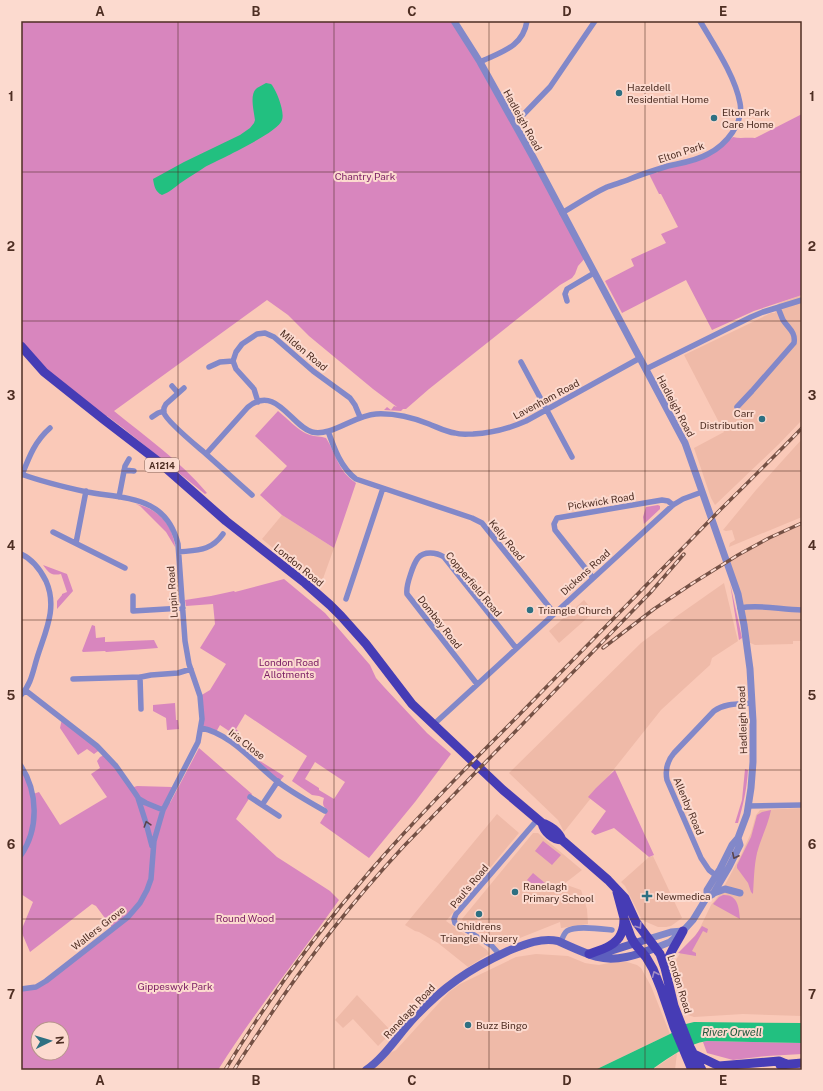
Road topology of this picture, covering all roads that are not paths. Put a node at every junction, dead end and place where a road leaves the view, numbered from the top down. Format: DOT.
graph roads {
  1 [pos="454,21"];
  2 [pos="527,21"];
  3 [pos="595,21"];
  4 [pos="700,21"];
  5 [pos="480,62"];
  6 [pos="513,122"];
  7 [pos="562,213"];
  8 [pos="594,273"];
  9 [pos="802,300"];
  10 [pos="567,301"];
  11 [pos="778,308"];
  12 [pos="21,346"];
  13 [pos="640,358"];
  14 [pos="233,361"];
  15 [pos="521,362"];
  16 [pos="209,367"];
  17 [pos="646,369"];
  18 [pos="172,386"];
  19 [pos="184,388"];
  20 [pos="178,393"];
  21 [pos="258,402"];
  22 [pos="737,407"];
  23 [pos="547,410"];
  24 [pos="164,411"];
  25 [pos="152,417"];
  26 [pos="360,417"];
  27 [pos="50,428"];
  28 [pos="328,431"];
  29 [pos="206,454"];
  30 [pos="572,457"];
  31 [pos="129,459"];
  32 [pos="124,470"];
  33 [pos="134,471"];
  34 [pos="21,475"];
  35 [pos="383,488"];
  36 [pos="86,492"];
  37 [pos="702,492"];
  38 [pos="252,495"];
  39 [pos="119,497"];
  40 [pos="673,505"];
  41 [pos="53,532"];
  42 [pos="223,534"];
  43 [pos="76,543"];
  44 [pos="179,552"];
  45 [pos="21,554"];
  46 [pos="414,566"];
  47 [pos="126,568"];
  48 [pos="593,578"];
  49 [pos="133,596"];
  50 [pos="346,599"];
  51 [pos="183,608"];
  52 [pos="740,608"];
  53 [pos="802,610"];
  54 [pos="554,613"];
  55 [pos="516,648"];
  56 [pos="191,669"];
  57 [pos="140,677"];
  58 [pos="73,679"];
  59 [pos="477,684"];
  60 [pos="23,693"];
  61 [pos="752,703"];
  62 [pos="141,708"];
  63 [pos="433,725"];
  64 [pos="201,728"];
  65 [pos="21,766"];
  66 [pos="278,781"];
  67 [pos="137,796"];
  68 [pos="250,797"];
  69 [pos="262,805"];
  70 [pos="802,805"];
  71 [pos="748,806"];
  72 [pos="163,810"];
  73 [pos="325,812"];
  74 [pos="278,816"];
  75 [pos="540,821"];
  76 [pos="153,854"];
  77 [pos="21,855"];
  78 [pos="721,874"];
  79 [pos="616,889"];
  80 [pos="714,893"];
  81 [pos="740,893"];
  82 [pos="707,897"];
  83 [pos="624,918"];
  84 [pos="612,930"];
  85 [pos="683,931"];
  86 [pos="648,939"];
  87 [pos="561,942"];
  88 [pos="634,944"];
  89 [pos="655,948"];
  90 [pos="642,953"];
  91 [pos="592,954"];
  92 [pos="500,955"];
  93 [pos="665,968"];
  94 [pos="21,989"];
  95 [pos="677,1026"];
  96 [pos="689,1051"];
  97 [pos="802,1063"];
  98 [pos="786,1064"];
  99 [pos="719,1066"];
  100 [pos="366,1070"];
  101 [pos="683,1070"];
  102 [pos="692,1070"];
  103 [pos="702,1070"];
  104 [pos="706,1070"];
  105 [pos="749,1070"];
  1 -- 5 [label="street, Hadleigh Road"];
  2 -- 5 [label="street"];
  3 -- 6 [label="street"];
  4 -- 7 [label="street, Elton Park"];
  5 -- 6 [label="street, Hadleigh Road"];
  6 -- 7 [label="street, Hadleigh Road"];
  7 -- 8 [label="street, Hadleigh Road"];
  8 -- 10 [label="street"];
  8 -- 13 [label="street, Hadleigh Road"];
  9 -- 11 [label="street"];
  11 -- 17 [label="street"];
  11 -- 22 [label="street"];
  12 -- 63 [label="main road, London Road / A1214"];
  13 -- 17 [label="street, Hadleigh Road"];
  13 -- 23 [label="street, Lavenham Road"];
  14 -- 16 [label="street"];
  14 -- 21 [label="street"];
  14 -- 26 [label="street, Milden Road"];
  15 -- 23 [label="street"];
  17 -- 37 [label="street, Hadleigh Road"];
  18 -- 20 [label="street"];
  19 -- 20 [label="street"];
  20 -- 24 [label="street"];
  21 -- 28 [label="street, Lavenham Road"];
  21 -- 29 [label="street"];
  23 -- 26 [label="street, Lavenham Road"];
  23 -- 30 [label="street"];
  24 -- 25 [label="street"];
  24 -- 29 [label="street"];
  26 -- 28 [label="street, Lavenham Road"];
  27 -- 34 [label="street"];
  28 -- 35 [label="street, Kelly Road"];
  29 -- 38 [label="street"];
  31 -- 32 [label="street"];
  32 -- 33 [label="street"];
  32 -- 39 [label="street"];
  34 -- 36 [label="street, Lupin Road"];
  35 -- 50 [label="street"];
  35 -- 54 [label="street, Kelly Road"];
  36 -- 39 [label="street, Lupin Road"];
  36 -- 43 [label="street"];
  37 -- 40 [label="street, Dickens Road"];
  37 -- 52 [label="street, Hadleigh Road"];
  39 -- 44 [label="street, Lupin Road"];
  40 -- 48 [label="street, Dickens Road"];
  40 -- 48 [label="street, Pickwick Road"];
  41 -- 43 [label="street"];
  42 -- 44 [label="street"];
  43 -- 47 [label="street"];
  44 -- 51 [label="street, Lupin Road"];
  45 -- 60 [label="street"];
  46 -- 55 [label="street, Copperfield Road"];
  46 -- 59 [label="street, Dombey Road"];
  48 -- 54 [label="street, Dickens Road"];
  49 -- 51 [label="street"];
  51 -- 56 [label="street, Lupin Road"];
  52 -- 53 [label="street"];
  52 -- 61 [label="street, Hadleigh Road"];
  54 -- 55 [label="street, Dickens Road"];
  55 -- 59 [label="street, Dickens Road"];
  56 -- 57 [label="street"];
  56 -- 64 [label="street, Lupin Road"];
  57 -- 58 [label="street"];
  57 -- 62 [label="street"];
  59 -- 63 [label="street, Dickens Road"];
  60 -- 67 [label="street, Wallers Grove"];
  61 -- 71 [label="street, Hadleigh Road"];
  61 -- 78 [label="street, Allenby Road"];
  63 -- 75 [label="main road, London Road / A1214"];
  64 -- 66 [label="street, Iris Close"];
  64 -- 72 [label="street, Lupin Road"];
  65 -- 77 [label="street"];
  66 -- 69 [label="street"];
  66 -- 73 [label="street, Iris Close"];
  67 -- 72 [label="street, Wallers Grove"];
  76 -- 67 [label="street, Wallers Grove, one-way"];
  68 -- 69 [label="street"];
  69 -- 74 [label="street"];
  70 -- 71 [label="street"];
  71 -- 78 [label="street, Hadleigh Road"];
  72 -- 76 [label="street, Wallers Grove"];
  75 -- 79 [label="main road, London Road"];
  75 -- 92 [label="street, Paul's Road"];
  76 -- 94 [label="street, Wallers Grove"];
  78 -- 80 [label="street, Hadleigh Road"];
  78 -- 82 [label="street, Hadleigh Road"];
  79 -- 83 [label="main road, London Road"];
  79 -- 86 [label="main road, London Road, one-way"];
  80 -- 81 [label="street"];
  80 -- 82 [label="street, Hadleigh Road"];
  82 -- 85 [label="street, Hadleigh Road"];
  83 -- 88 [label="main road, London Road"];
  83 -- 91 [label="main road"];
  84 -- 87 [label="street"];
  85 -- 86 [label="street"];
  85 -- 89 [label="street, Hadleigh Road"];
  85 -- 93 [label="main road"];
  86 -- 88 [label="main road"];
  86 -- 89 [label="main road, London Road"];
  87 -- 91 [label="main road, Ranelagh Road"];
  87 -- 92 [label="main road, Ranelagh Road"];
  88 -- 90 [label="main road, London Road"];
  88 -- 91 [label="main road"];
  89 -- 90 [label="main road, Hadleigh Road"];
  89 -- 93 [label="main road, London Road"];
  90 -- 91 [label="main road, Ranelagh Road"];
  95 -- 90 [label="main road, London Road, one-way"];
  92 -- 100 [label="main road, Ranelagh Road"];
  93 -- 95 [label="main road, London Road"];
  95 -- 96 [label="main road, London Road"];
  96 -- 99 [label="main road"];
  96 -- 101 [label="main road"];
  96 -- 102 [label="main road, London Road"];
  96 -- 103 [label="main road, London Road"];
  97 -- 98 [label="main road"];
  98 -- 99 [label="main road"];
  98 -- 105 [label="main road"];
  99 -- 104 [label="main road"];
}
